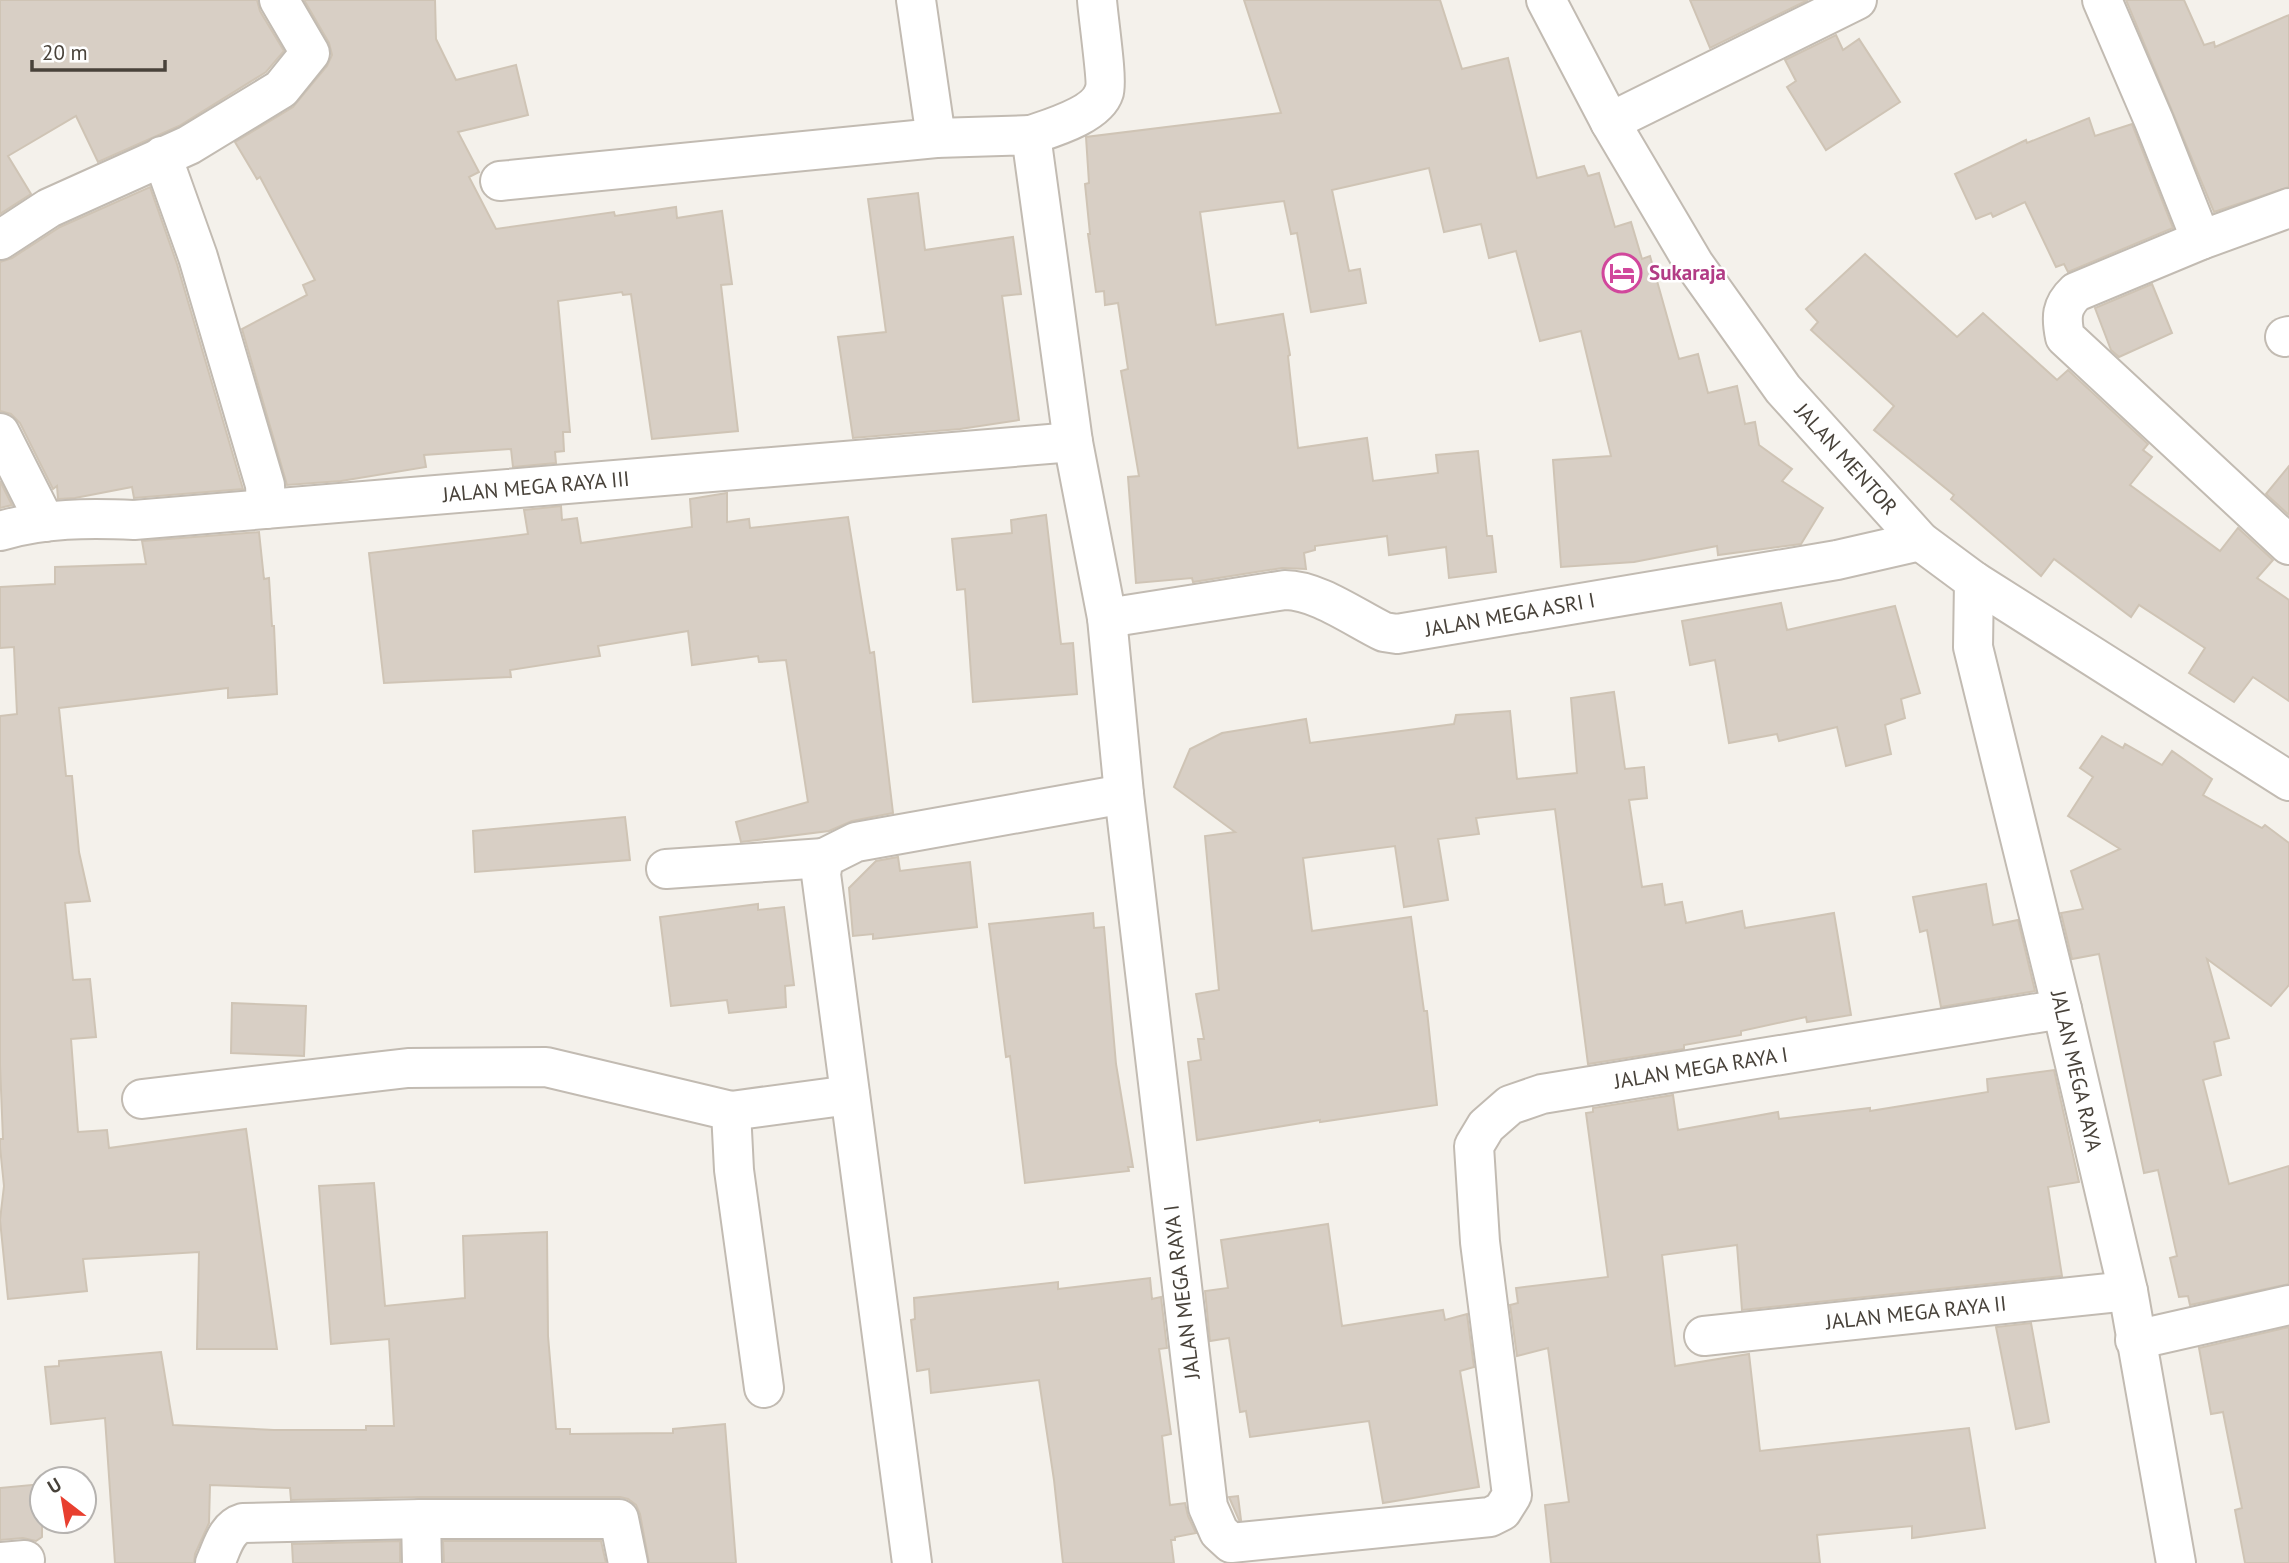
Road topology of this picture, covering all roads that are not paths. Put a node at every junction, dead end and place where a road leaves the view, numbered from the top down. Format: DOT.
graph roads {
  1 [pos="279,0"];
  2 [pos="916,0"];
  3 [pos="1097,0"];
  4 [pos="1546,0"];
  5 [pos="1857,0"];
  6 [pos="2102,0"];
  7 [pos="1610,122"];
  8 [pos="1031,135"];
  9 [pos="936,138"];
  10 [pos="162,156"];
  11 [pos="500,181"];
  12 [pos="2289,208"];
  13 [pos="0,240"];
  14 [pos="2201,240"];
  15 [pos="0,433"];
  16 [pos="1073,442"];
  17 [pos="266,509"];
  18 [pos="45,522"];
  19 [pos="0,531"];
  20 [pos="1920,541"];
  21 [pos="2289,545"];
  22 [pos="1974,581"];
  23 [pos="1107,618"];
  24 [pos="2285,769"];
  25 [pos="1124,794"];
  26 [pos="824,858"];
  27 [pos="666,869"];
  28 [pos="2062,1009"];
  29 [pos="850,1095"];
  30 [pos="142,1099"];
  31 [pos="731,1111"];
  32 [pos="2128,1291"];
  33 [pos="2289,1305"];
  34 [pos="1704,1336"];
  35 [pos="2135,1340"];
  36 [pos="764,1388"];
  37 [pos="421,1519"];
  38 [pos="215,1563"];
  39 [pos="422,1563"];
  40 [pos="628,1563"];
  41 [pos="912,1563"];
  42 [pos="2176,1563"];
  1 -- 10 [label="street"];
  2 -- 9 [label="street"];
  3 -- 8 [label="street"];
  4 -- 7 [label="street, JALAN MENTOR"];
  5 -- 7 [label="street"];
  6 -- 14 [label="street"];
  7 -- 20 [label="street, JALAN MENTOR"];
  8 -- 9 [label="street"];
  8 -- 16 [label="street"];
  9 -- 11 [label="street"];
  10 -- 13 [label="street"];
  10 -- 17 [label="street"];
  12 -- 14 [label="street"];
  14 -- 21 [label="street"];
  15 -- 18 [label="street"];
  16 -- 17 [label="street, JALAN MEGA RAYA III"];
  16 -- 23 [label="street"];
  17 -- 18 [label="street, JALAN MEGA RAYA III"];
  18 -- 19 [label="street, JALAN MEGA RAYA III"];
  20 -- 22 [label="street, JALAN MENTOR"];
  20 -- 23 [label="street, JALAN MEGA ASRI I"];
  22 -- 24 [label="street, JALAN MENTOR"];
  22 -- 28 [label="street, JALAN MEGA RAYA"];
  23 -- 25 [label="street"];
  25 -- 26 [label="street"];
  25 -- 28 [label="street, JALAN MEGA RAYA I"];
  26 -- 27 [label="street"];
  26 -- 29 [label="street"];
  28 -- 32 [label="street, JALAN MEGA RAYA"];
  29 -- 31 [label="street"];
  29 -- 41 [label="street"];
  30 -- 31 [label="street"];
  31 -- 36 [label="street"];
  32 -- 34 [label="street, JALAN MEGA RAYA II"];
  32 -- 35 [label="street, JALAN MEGA RAYA"];
  33 -- 35 [label="street"];
  35 -- 42 [label="street, JALAN MEGA RAYA"];
  37 -- 38 [label="street"];
  37 -- 39 [label="street"];
  37 -- 40 [label="street"];
}
